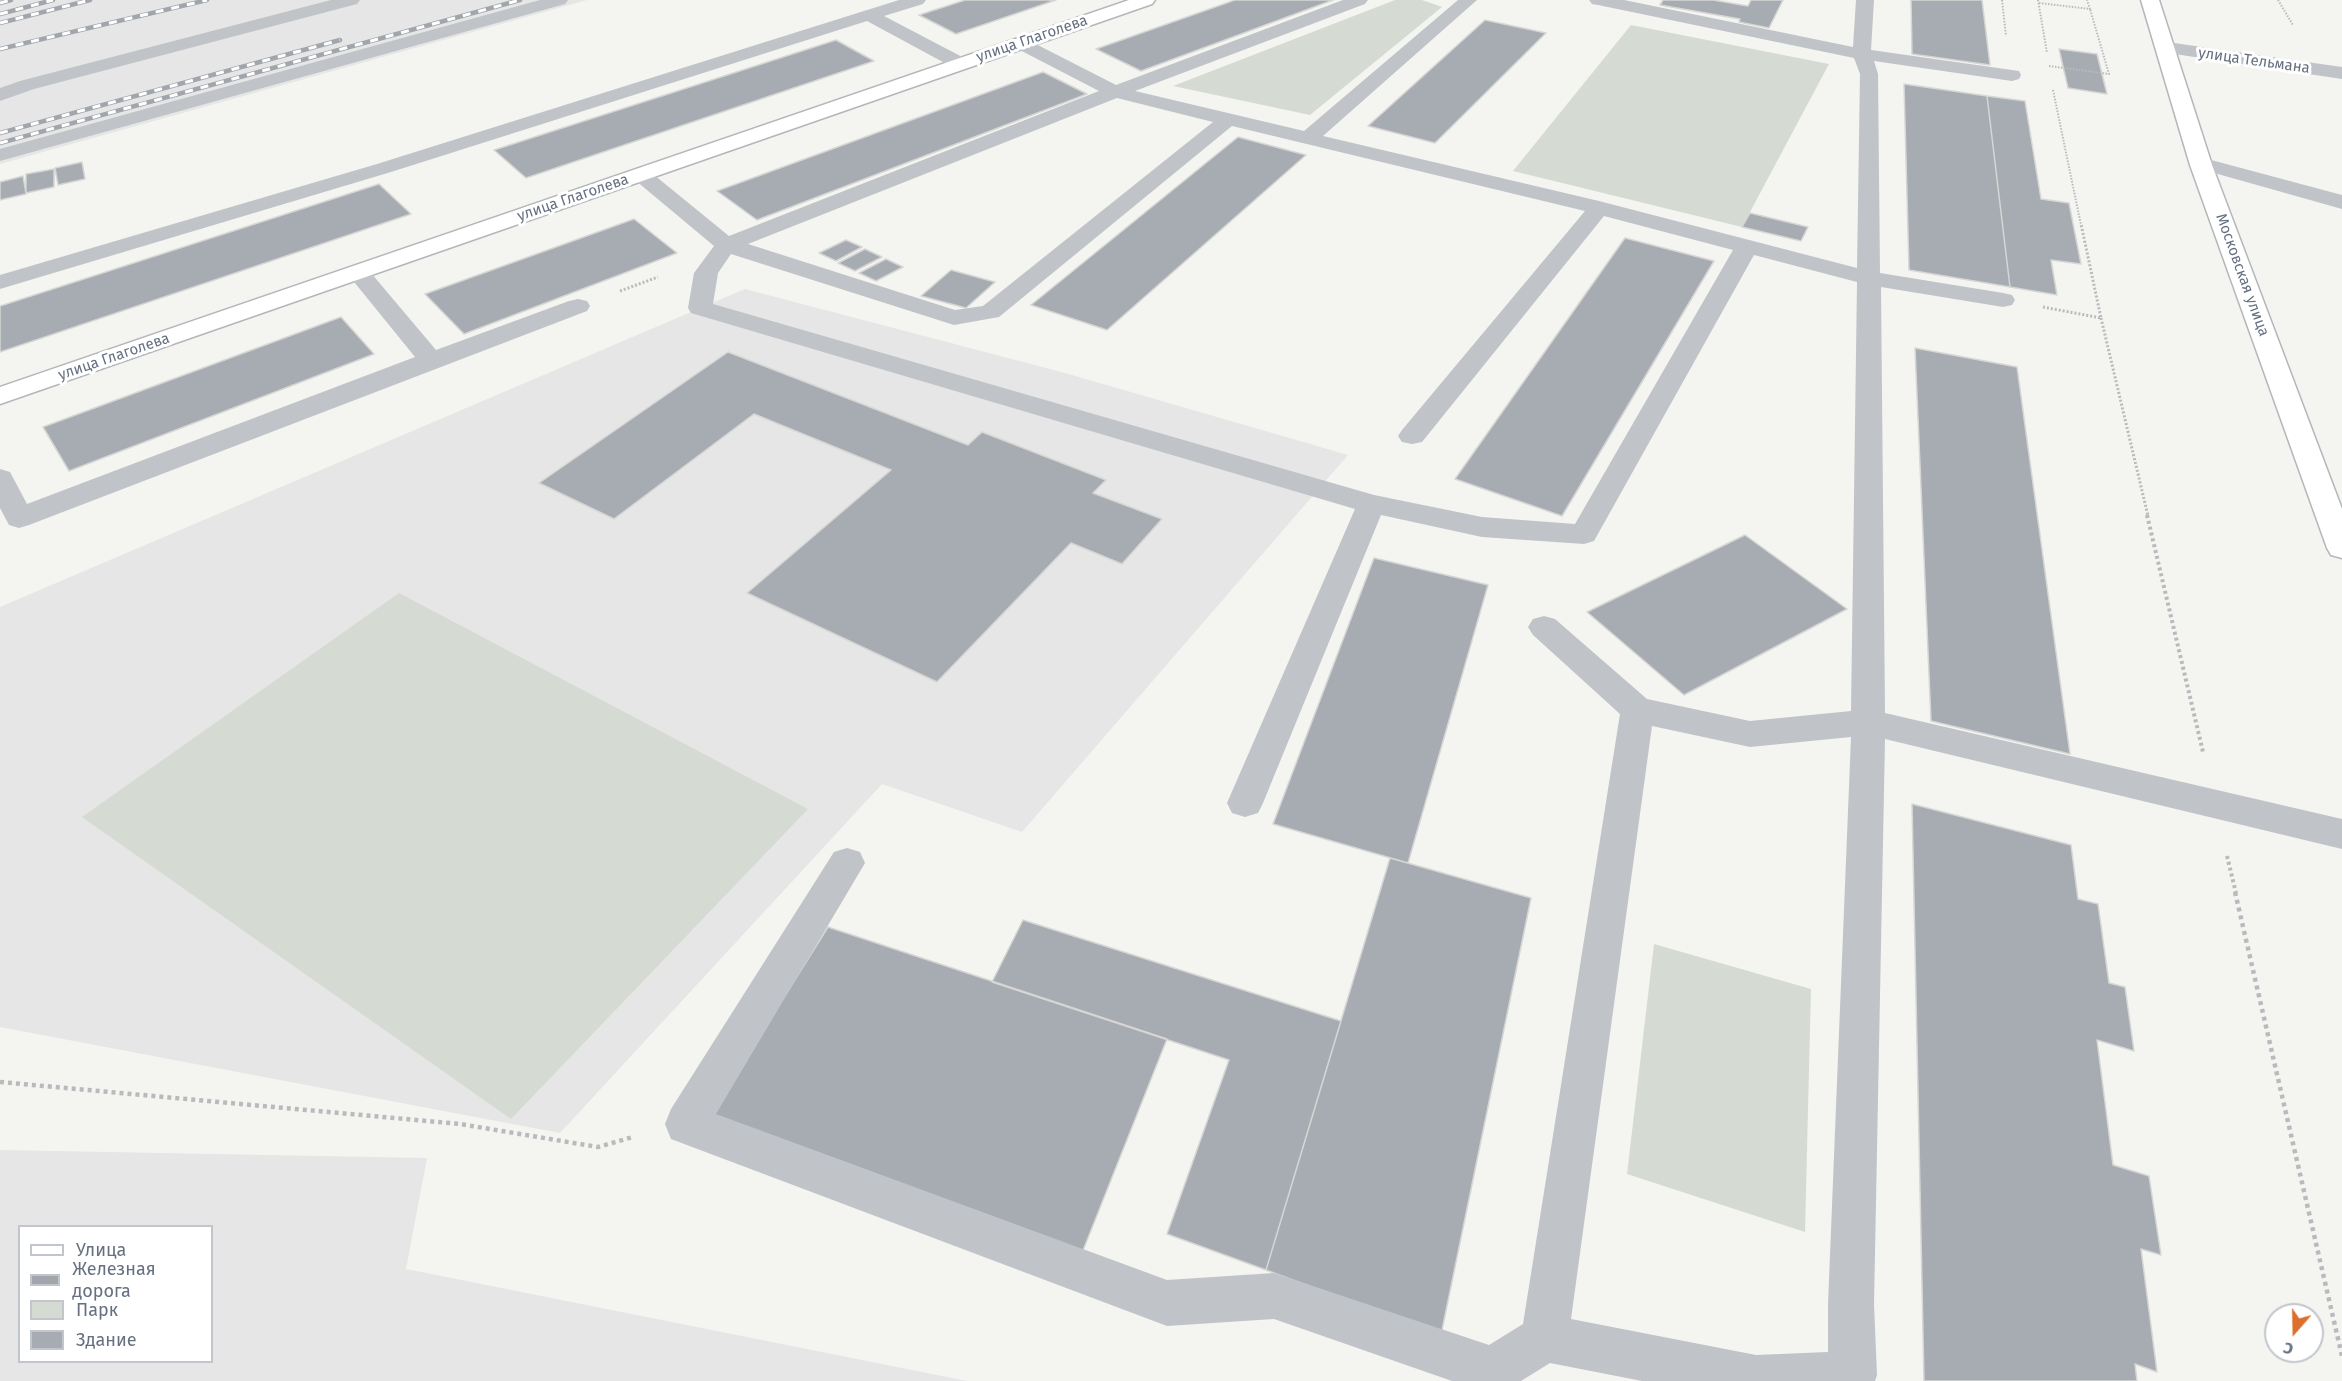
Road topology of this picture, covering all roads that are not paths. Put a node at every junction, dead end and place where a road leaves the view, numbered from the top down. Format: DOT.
graph roads {
  1 [pos="351,0"];
  2 [pos="559,0"];
  3 [pos="917,0"];
  4 [pos="1146,0"];
  5 [pos="1359,0"];
  6 [pos="1468,0"];
  7 [pos="1598,0"];
  8 [pos="1865,0"];
  9 [pos="2150,0"];
  10 [pos="870,16"];
  11 [pos="1020,43"];
  12 [pos="2167,48"];
  13 [pos="1862,54"];
  14 [pos="961,64"];
  15 [pos="2342,73"];
  16 [pos="2012,75"];
  17 [pos="1115,92"];
  18 [pos="0,95"];
  19 [pos="1230,118"];
  20 [pos="1309,137"];
  21 [pos="0,154"];
  22 [pos="2200,163"];
  23 [pos="640,175"];
  24 [pos="2342,202"];
  25 [pos="1599,208"];
  26 [pos="726,245"];
  27 [pos="1747,246"];
  28 [pos="357,272"];
  29 [pos="1869,278"];
  30 [pos="0,282"];
  31 [pos="2003,300"];
  32 [pos="578,306"];
  33 [pos="430,360"];
  34 [pos="0,396"];
  35 [pos="1412,436"];
  36 [pos="0,478"];
  37 [pos="1371,504"];
  38 [pos="9,522"];
  39 [pos="2342,548"];
  40 [pos="1544,627"];
  41 [pos="1637,710"];
  42 [pos="1868,722"];
  43 [pos="1245,803"];
  44 [pos="2342,834"];
  45 [pos="847,863"];
  46 [pos="1545,1338"];
  1 -- 18 [label="street"];
  2 -- 21 [label="street"];
  3 -- 10 [label="street"];
  4 -- 11 [label="main road, улица Глаголева"];
  5 -- 17 [label="street"];
  6 -- 20 [label="street"];
  7 -- 13 [label="street"];
  8 -- 13 [label="street"];
  9 -- 12 [label="main road, Московская улица"];
  10 -- 14 [label="street"];
  10 -- 30 [label="street"];
  11 -- 14 [label="main road, улица Глаголева"];
  11 -- 17 [label="street"];
  12 -- 15 [label="street, улица Тельмана"];
  12 -- 22 [label="main road, Московская улица"];
  13 -- 16 [label="street"];
  13 -- 29 [label="street"];
  14 -- 23 [label="main road, улица Глаголева"];
  17 -- 19 [label="street"];
  17 -- 26 [label="street"];
  19 -- 20 [label="street"];
  19 -- 26 [label="street"];
  20 -- 25 [label="street"];
  22 -- 24 [label="street"];
  22 -- 39 [label="main road, Московская улица"];
  23 -- 26 [label="street"];
  23 -- 28 [label="main road, улица Глаголева"];
  25 -- 27 [label="street"];
  25 -- 35 [label="street"];
  26 -- 37 [label="street"];
  27 -- 29 [label="street"];
  27 -- 37 [label="street"];
  28 -- 33 [label="street"];
  28 -- 34 [label="main road, улица Глаголева"];
  29 -- 31 [label="street"];
  29 -- 42 [label="street"];
  32 -- 33 [label="street"];
  33 -- 38 [label="street"];
  36 -- 38 [label="street"];
  37 -- 43 [label="street"];
  40 -- 41 [label="street"];
  41 -- 42 [label="street"];
  41 -- 46 [label="street"];
  42 -- 44 [label="street"];
  42 -- 46 [label="street"];
  45 -- 46 [label="street"];
}
